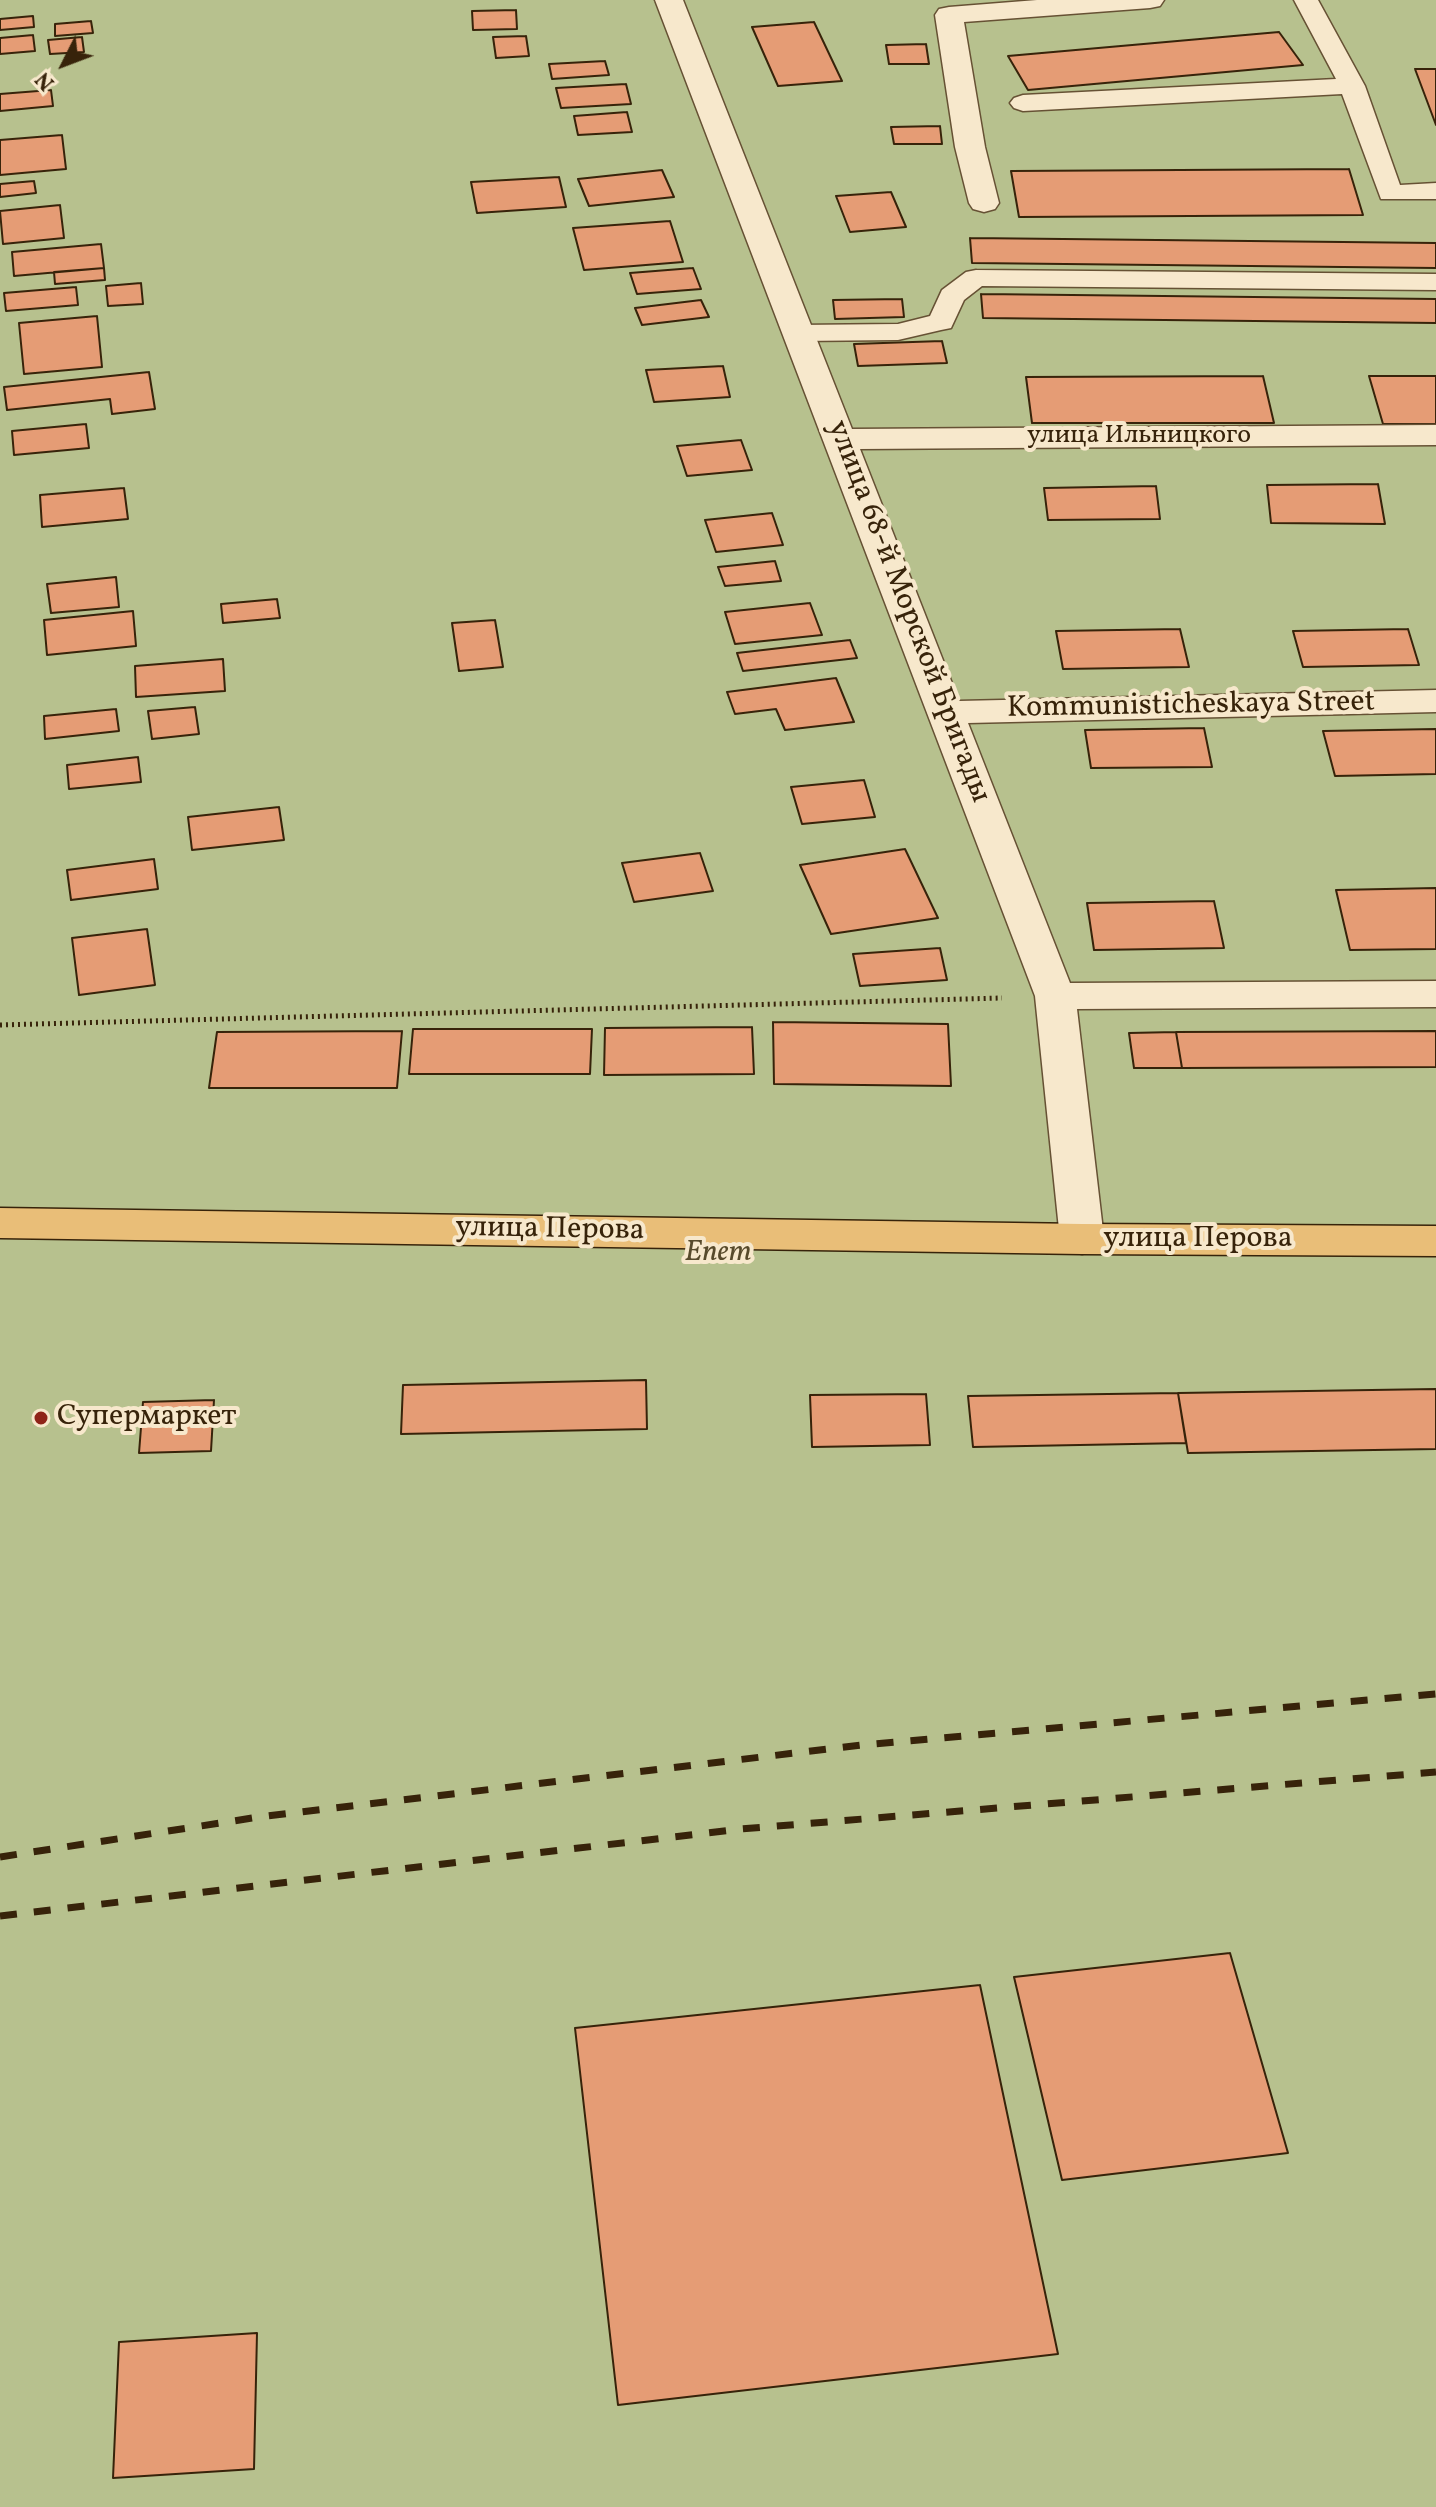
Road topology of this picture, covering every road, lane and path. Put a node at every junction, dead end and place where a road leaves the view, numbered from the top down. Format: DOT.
graph roads {
  1 [pos="669,0"];
  2 [pos="1150,0"];
  3 [pos="1306,0"];
  4 [pos="1352,86"];
  5 [pos="1023,103"];
  6 [pos="1436,191"];
  7 [pos="984,203"];
  8 [pos="1436,282"];
  9 [pos="798,333"];
  10 [pos="1436,435"];
  11 [pos="842,439"];
  12 [pos="1436,701"];
  13 [pos="946,712"];
  14 [pos="1436,994"];
  15 [pos="1055,996"];
  16 [pos="0,1025"];
  17 [pos="0,1223"];
  18 [pos="1082,1239"];
  19 [pos="1436,1241"];
  1 -- 9 [label="street, улица 68-й Морской Бригады"];
  2 -- 7 [label="street"];
  3 -- 4 [label="lane"];
  4 -- 5 [label="lane"];
  4 -- 6 [label="lane"];
  8 -- 9 [label="lane"];
  9 -- 11 [label="street, улица 68-й Морской Бригады"];
  10 -- 11 [label="street, улица Ильницкого"];
  11 -- 13 [label="street, улица 68-й Морской Бригады"];
  12 -- 13 [label="street, Kommunisticheskaya Street"];
  13 -- 15 [label="street, улица 68-й Морской Бригады"];
  14 -- 15 [label="street"];
  15 -- 16 [label="path"];
  15 -- 18 [label="street, улица 68-й Морской Бригады"];
  17 -- 18 [label="highway, улица Перова"];
  18 -- 19 [label="highway, улица Перова"];
}
